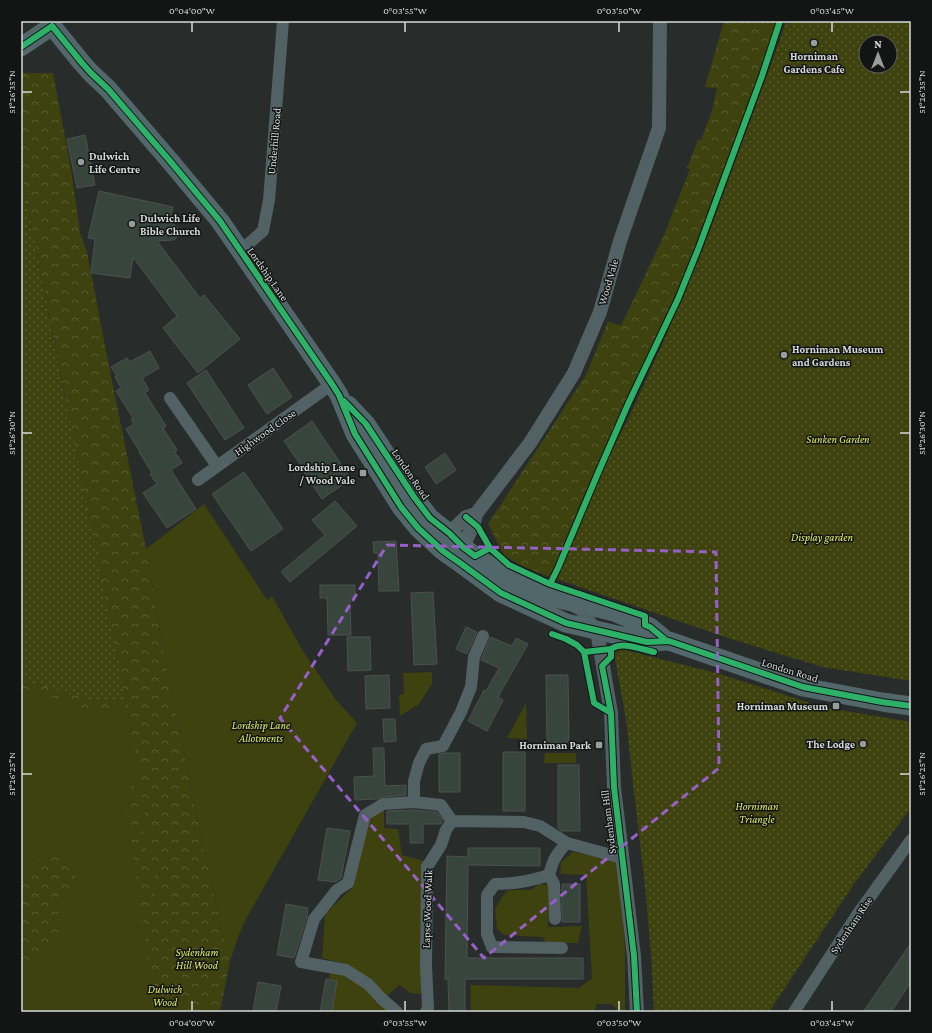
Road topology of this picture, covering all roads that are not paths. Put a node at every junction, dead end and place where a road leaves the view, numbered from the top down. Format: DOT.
graph roads {
  1 [pos="283,21"];
  2 [pos="660,21"];
  3 [pos="21,47"];
  4 [pos="240,251"];
  5 [pos="336,390"];
  6 [pos="170,398"];
  7 [pos="217,466"];
  8 [pos="198,480"];
  9 [pos="476,514"];
  10 [pos="446,542"];
  11 [pos="463,547"];
  12 [pos="563,600"];
  13 [pos="596,631"];
  14 [pos="483,636"];
  15 [pos="667,641"];
  16 [pos="911,706"];
  17 [pos="414,802"];
  18 [pos="452,822"];
  19 [pos="911,840"];
  20 [pos="567,843"];
  21 [pos="622,858"];
  22 [pos="549,875"];
  23 [pos="555,919"];
  24 [pos="562,948"];
  25 [pos="397,1012"];
  26 [pos="426,1012"];
  27 [pos="637,1012"];
  28 [pos="794,1012"];
  1 -- 4 [label="street, Underhill Road"];
  2 -- 9 [label="street, Wood Vale"];
  3 -- 4 [label="highway, Lordship Lane"];
  4 -- 5 [label="highway, Lordship Lane"];
  5 -- 7 [label="street, Highwood Close"];
  5 -- 10 [label="highway, London Road"];
  6 -- 7 [label="street"];
  7 -- 8 [label="street, Highwood Close"];
  9 -- 10 [label="street, Wood Vale"];
  9 -- 11 [label="street, Wood Vale"];
  10 -- 11 [label="highway, London Road"];
  10 -- 13 [label="highway, London Road"];
  11 -- 12 [label="highway, London Road"];
  12 -- 13 [label="street, Sydenham Hill"];
  12 -- 15 [label="highway, London Road"];
  13 -- 15 [label="highway, London Road"];
  13 -- 21 [label="street, Sydenham Hill"];
  14 -- 17 [label="street"];
  15 -- 16 [label="highway, London Road"];
  17 -- 18 [label="street"];
  17 -- 25 [label="street"];
  18 -- 20 [label="street"];
  18 -- 26 [label="street, Lapse Wood Walk"];
  19 -- 28 [label="street, Sydenham Rise"];
  20 -- 21 [label="street"];
  20 -- 22 [label="street"];
  21 -- 27 [label="street, Sydenham Hill"];
  22 -- 23 [label="street"];
  22 -- 24 [label="street"];
}
